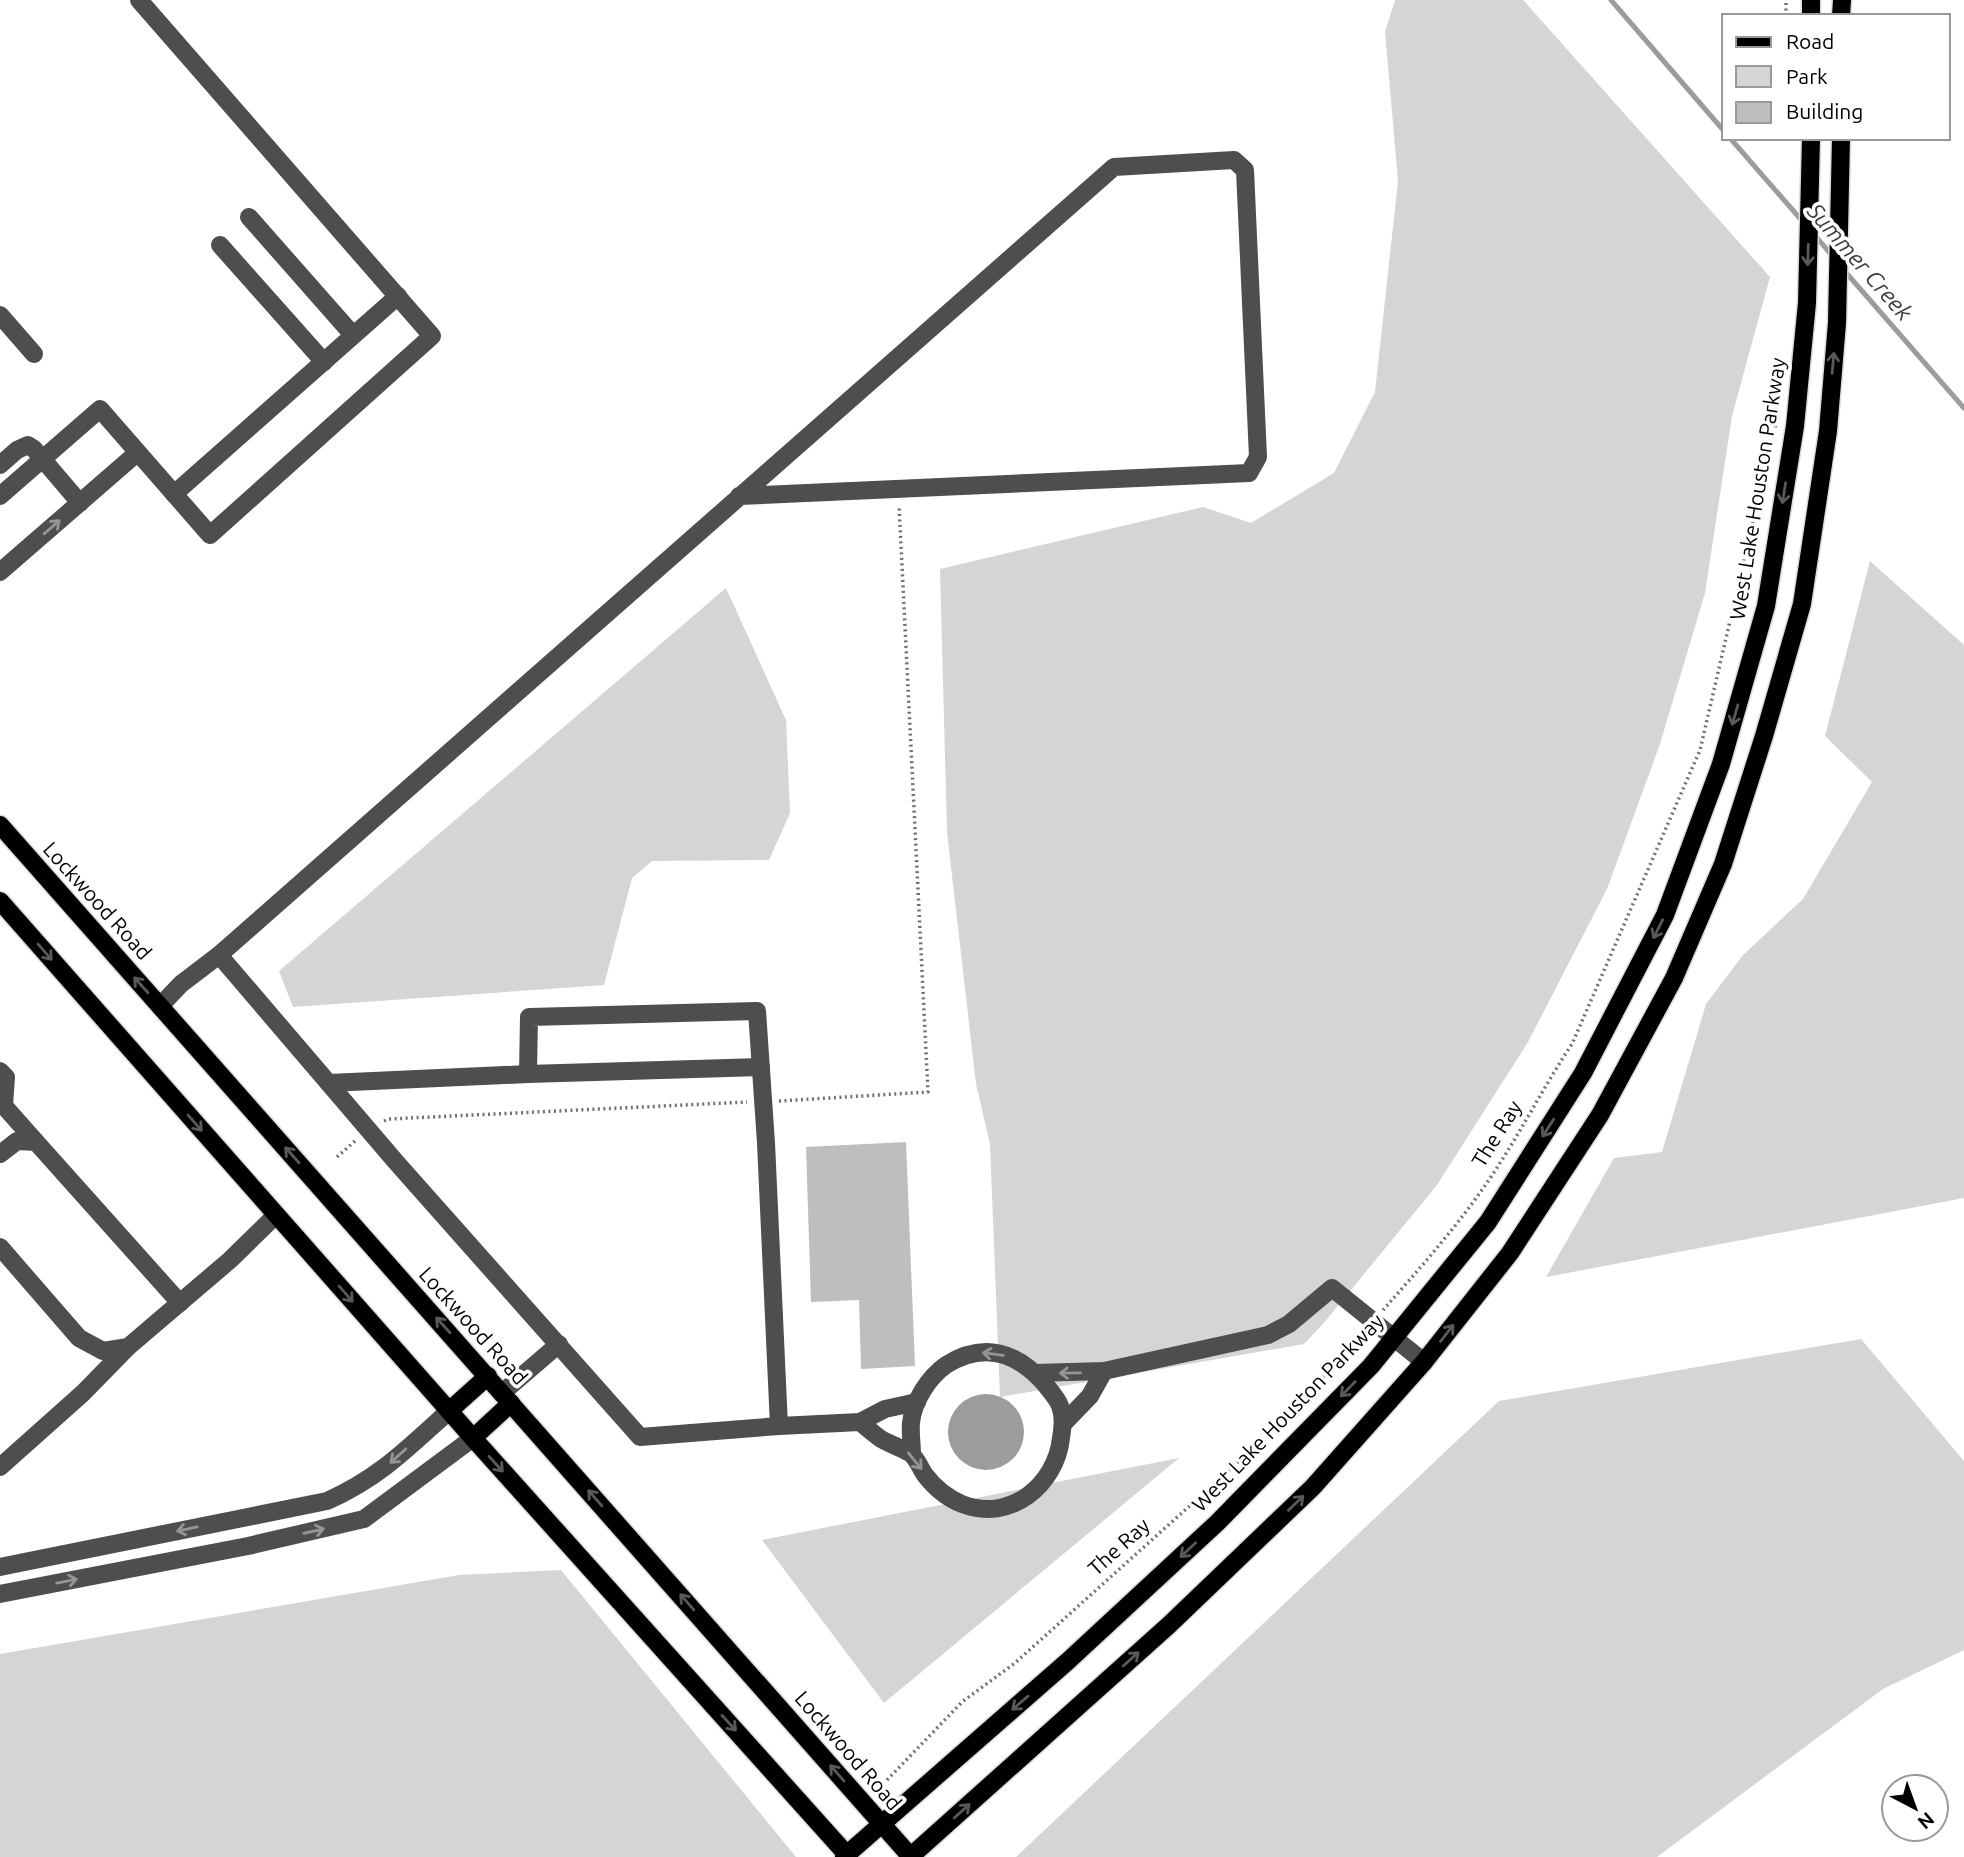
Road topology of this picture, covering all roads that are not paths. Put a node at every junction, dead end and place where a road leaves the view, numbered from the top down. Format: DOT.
graph roads {
  1 [pos="139,0"];
  2 [pos="1811,140"];
  3 [pos="1841,140"];
  4 [pos="250,216"];
  5 [pos="220,245"];
  6 [pos="397,296"];
  7 [pos="0,316"];
  8 [pos="353,335"];
  9 [pos="34,354"];
  10 [pos="324,362"];
  11 [pos="137,453"];
  12 [pos="43,459"];
  13 [pos="0,465"];
  14 [pos="174,494"];
  15 [pos="0,496"];
  16 [pos="739,496"];
  17 [pos="80,503"];
  18 [pos="0,572"];
  19 [pos="0,825"];
  20 [pos="0,901"];
  21 [pos="219,955"];
  22 [pos="160,1006"];
  23 [pos="761,1067"];
  24 [pos="0,1071"];
  25 [pos="528,1074"];
  26 [pos="329,1083"];
  27 [pos="37,1142"];
  28 [pos="0,1154"];
  29 [pos="276,1214"];
  30 [pos="0,1247"];
  31 [pos="180,1303"];
  32 [pos="1394,1338"];
  33 [pos="559,1344"];
  34 [pos="128,1347"];
  35 [pos="1424,1362"];
  36 [pos="1104,1371"];
  37 [pos="1035,1373"];
  38 [pos="488,1376"];
  39 [pos="507,1398"];
  40 [pos="917,1402"];
  41 [pos="449,1411"];
  42 [pos="860,1422"];
  43 [pos="1063,1424"];
  44 [pos="779,1426"];
  45 [pos="473,1438"];
  46 [pos="912,1455"];
  47 [pos="0,1467"];
  48 [pos="274,1511"];
  49 [pos="221,1522"];
  50 [pos="278,1539"];
  51 [pos="228,1550"];
  52 [pos="0,1567"];
  53 [pos="0,1594"];
  54 [pos="882,1824"];
  55 [pos="847,1856"];
  56 [pos="910,1857"];
  1 -- 6 [label="street"];
  2 -- 32 [label="main road, West Lake Houston Parkway, one-way"];
  35 -- 3 [label="main road, one-way"];
  4 -- 8 [label="street"];
  5 -- 10 [label="street"];
  6 -- 8 [label="street"];
  6 -- 14 [label="street"];
  7 -- 9 [label="street"];
  8 -- 10 [label="street"];
  10 -- 14 [label="street"];
  11 -- 12 [label="street"];
  11 -- 14 [label="street"];
  11 -- 17 [label="street"];
  12 -- 13 [label="street"];
  12 -- 15 [label="street"];
  12 -- 17 [label="street"];
  16 -- 16 [label="street"];
  16 -- 21 [label="street"];
  18 -- 17 [label="street, one-way"];
  22 -- 19 [label="main road, Lockwood Road, one-way"];
  20 -- 29 [label="main road, one-way"];
  21 -- 22 [label="street"];
  21 -- 26 [label="street"];
  38 -- 22 [label="main road, Lockwood Road, one-way"];
  23 -- 25 [label="street"];
  23 -- 25 [label="street"];
  23 -- 44 [label="street"];
  24 -- 27 [label="street"];
  25 -- 26 [label="street"];
  26 -- 33 [label="street"];
  27 -- 28 [label="street"];
  27 -- 31 [label="street"];
  29 -- 31 [label="street"];
  29 -- 41 [label="main road, one-way"];
  30 -- 34 [label="street"];
  31 -- 34 [label="street"];
  32 -- 35 [label="street"];
  32 -- 36 [label="street"];
  32 -- 54 [label="main road, West Lake Houston Parkway, one-way"];
  33 -- 39 [label="street"];
  33 -- 44 [label="street"];
  34 -- 47 [label="street"];
  56 -- 35 [label="main road, one-way"];
  36 -- 37 [label="street, one-way"];
  36 -- 43 [label="street"];
  37 -- 40 [label="street, one-way"];
  37 -- 43 [label="street"];
  38 -- 39 [label="main road, Lockwood Road"];
  38 -- 41 [label="main road"];
  39 -- 45 [label="main road"];
  54 -- 39 [label="main road, Lockwood Road, one-way"];
  40 -- 42 [label="street"];
  40 -- 46 [label="street"];
  41 -- 45 [label="main road"];
  41 -- 48 [label="street, one-way"];
  42 -- 44 [label="street"];
  42 -- 46 [label="street"];
  46 -- 43 [label="street, one-way"];
  50 -- 45 [label="street, one-way"];
  45 -- 55 [label="main road, one-way"];
  48 -- 49 [label="street"];
  48 -- 50 [label="street"];
  49 -- 51 [label="street"];
  49 -- 52 [label="street, one-way"];
  50 -- 51 [label="street"];
  53 -- 51 [label="street, one-way"];
  54 -- 55 [label="main road, West Lake Houston Parkway"];
  54 -- 56 [label="main road, Lockwood Road"];
}
